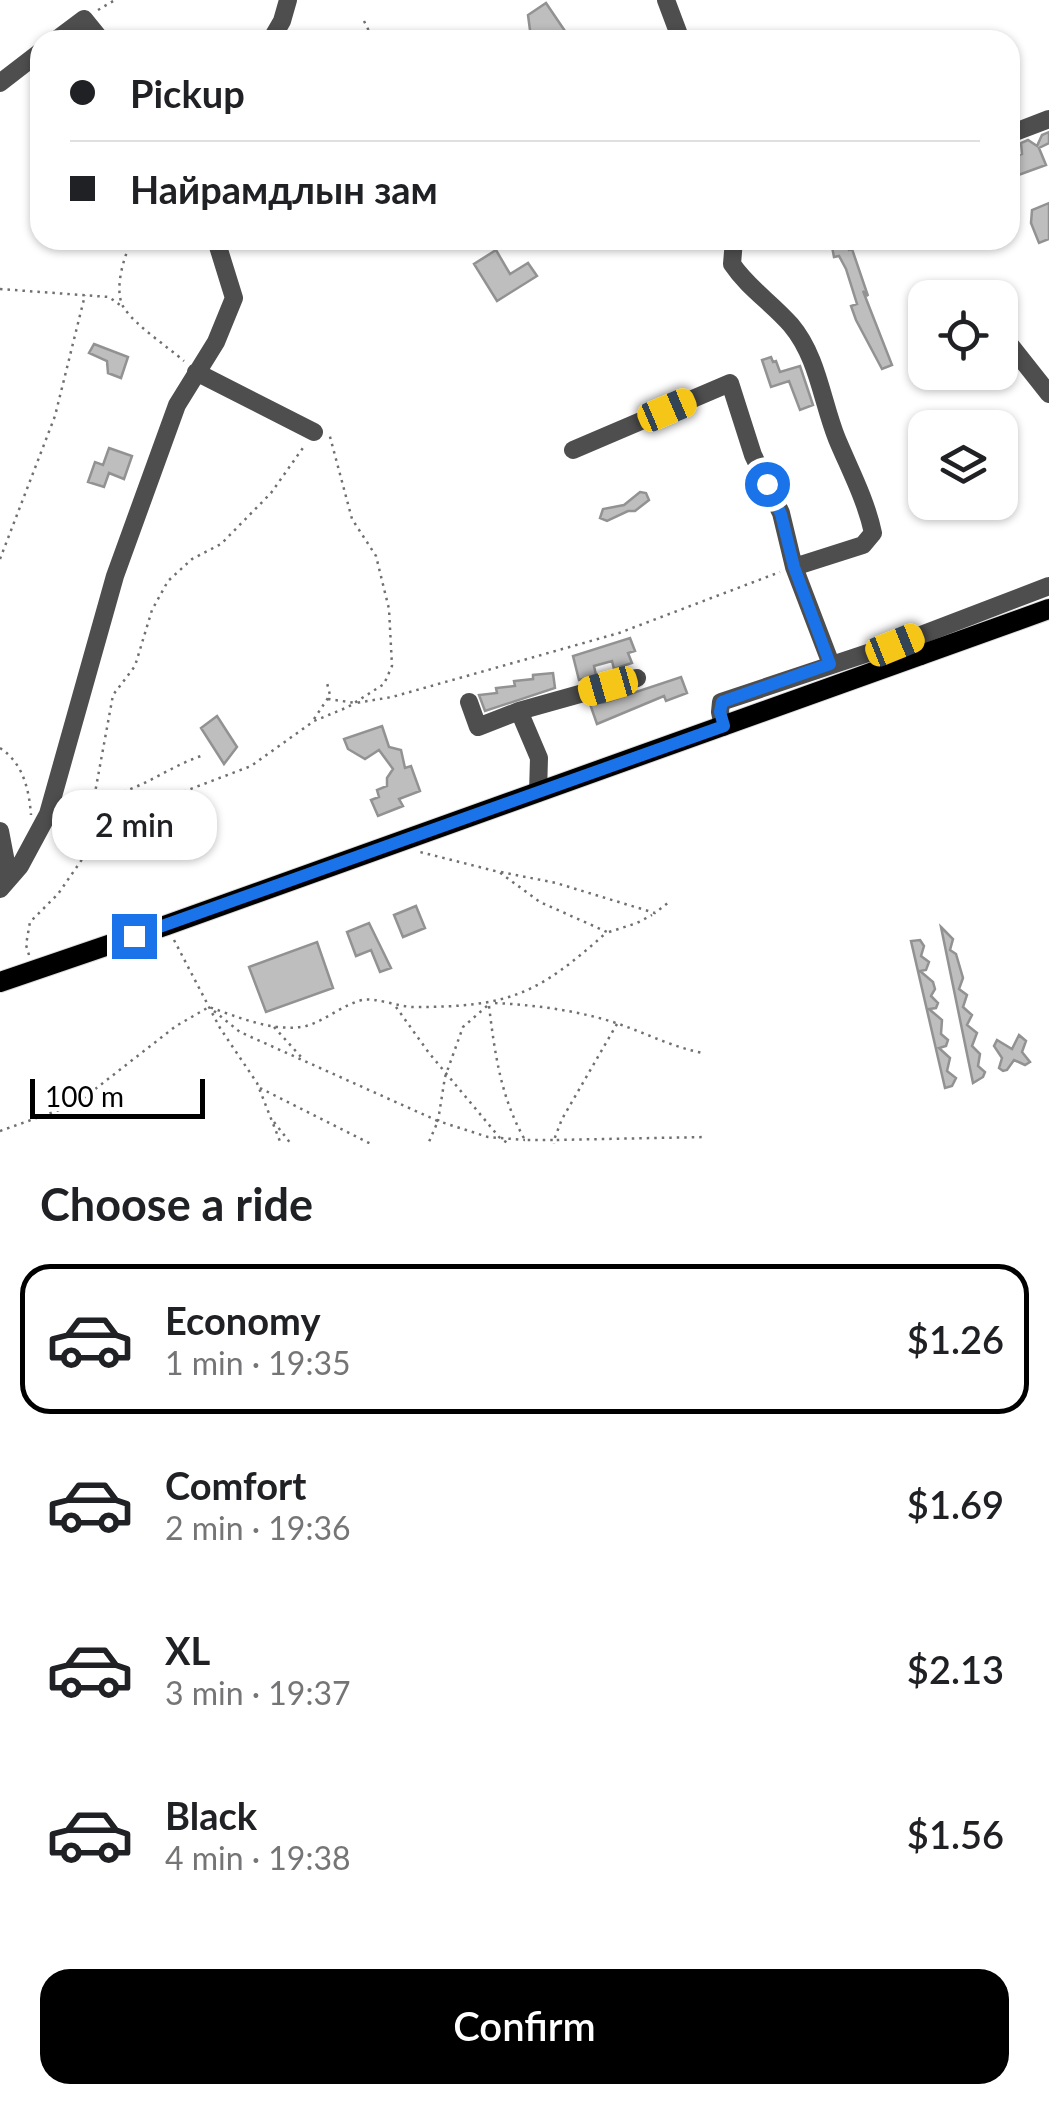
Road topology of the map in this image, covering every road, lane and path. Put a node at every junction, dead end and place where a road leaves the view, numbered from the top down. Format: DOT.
graph roads {
  1 [pos="115,0"];
  2 [pos="288,0"];
  3 [pos="666,0"];
  4 [pos="84,18"];
  5 [pos="364,21"];
  6 [pos="69,30"];
  7 [pos="93,30"];
  8 [pos="277,30"];
  9 [pos="369,30"];
  10 [pos="677,30"];
  11 [pos="30,60"];
  12 [pos="0,83"];
  13 [pos="1049,119"];
  14 [pos="1020,130"];
  15 [pos="127,250"];
  16 [pos="219,250"];
  17 [pos="733,250"];
  18 [pos="120,288"];
  19 [pos="0,289"];
  20 [pos="84,295"];
  21 [pos="110,297"];
  22 [pos="123,307"];
  23 [pos="1018,355"];
  24 [pos="196,372"];
  25 [pos="1049,394"];
  26 [pos="322,433"];
  27 [pos="573,450"];
  28 [pos="0,559"];
  29 [pos="794,567"];
  30 [pos="1049,586"];
  31 [pos="1049,609"];
  32 [pos="919,646"];
  33 [pos="830,664"];
  34 [pos="637,678"];
  35 [pos="327,683"];
  36 [pos="328,699"];
  37 [pos="356,702"];
  38 [pos="469,702"];
  39 [pos="519,710"];
  40 [pos="314,721"];
  41 [pos="724,726"];
  42 [pos="0,748"];
  43 [pos="204,755"];
  44 [pos="538,792"];
  45 [pos="104,814"];
  46 [pos="92,820"];
  47 [pos="0,831"];
  48 [pos="410,838"];
  49 [pos="34,841"];
  50 [pos="499,872"];
  51 [pos="5,884"];
  52 [pos="669,902"];
  53 [pos="655,913"];
  54 [pos="167,925"];
  55 [pos="607,932"];
  56 [pos="34,970"];
  57 [pos="0,982"];
  58 [pos="491,1004"];
  59 [pos="395,1006"];
  60 [pos="209,1008"];
  61 [pos="258,1023"];
  62 [pos="618,1024"];
  63 [pos="703,1053"];
  64 [pos="304,1060"];
  65 [pos="258,1088"];
  66 [pos="270,1117"];
  67 [pos="438,1121"];
  68 [pos="0,1132"];
  69 [pos="706,1137"];
  70 [pos="500,1138"];
  71 [pos="525,1140"];
  72 [pos="554,1142"];
  73 [pos="281,1144"];
  74 [pos="290,1144"];
  75 [pos="371,1144"];
  76 [pos="428,1144"];
  77 [pos="509,1144"];
  1 -- 4 [label="path"];
  2 -- 8 [label="street"];
  3 -- 10 [label="street"];
  4 -- 6 [label="street"];
  4 -- 7 [label="street"];
  5 -- 9 [label="path"];
  11 -- 12 [label="street"];
  13 -- 14 [label="street"];
  15 -- 18 [label="path"];
  16 -- 24 [label="street"];
  17 -- 29 [label="street"];
  18 -- 21 [label="path"];
  18 -- 22 [label="path"];
  19 -- 20 [label="path"];
  20 -- 21 [label="path"];
  20 -- 28 [label="path"];
  21 -- 22 [label="path"];
  22 -- 24 [label="path"];
  23 -- 25 [label="street"];
  24 -- 26 [label="street"];
  24 -- 49 [label="street"];
  26 -- 37 [label="path"];
  26 -- 46 [label="path"];
  27 -- 29 [label="street"];
  29 -- 33 [label="street"];
  29 -- 37 [label="path"];
  30 -- 32 [label="street"];
  31 -- 32 [label="main road"];
  32 -- 33 [label="street"];
  32 -- 41 [label="main road"];
  33 -- 41 [label="street"];
  34 -- 39 [label="street"];
  35 -- 36 [label="path"];
  36 -- 37 [label="path"];
  36 -- 40 [label="path"];
  37 -- 40 [label="path"];
  38 -- 39 [label="street"];
  39 -- 44 [label="street"];
  40 -- 45 [label="path"];
  41 -- 44 [label="main road"];
  42 -- 49 [label="path"];
  43 -- 45 [label="path"];
  44 -- 48 [label="main road"];
  45 -- 46 [label="path"];
  46 -- 56 [label="path"];
  47 -- 51 [label="street"];
  48 -- 50 [label="path"];
  48 -- 54 [label="main road"];
  49 -- 51 [label="street"];
  50 -- 53 [label="path"];
  50 -- 55 [label="path"];
  52 -- 53 [label="path"];
  53 -- 55 [label="path"];
  54 -- 56 [label="main road"];
  54 -- 60 [label="path"];
  55 -- 58 [label="path"];
  56 -- 57 [label="main road"];
  58 -- 59 [label="path"];
  58 -- 62 [label="path"];
  58 -- 67 [label="path"];
  58 -- 71 [label="path"];
  59 -- 61 [label="path"];
  59 -- 70 [label="path"];
  60 -- 61 [label="path"];
  60 -- 64 [label="path"];
  60 -- 65 [label="path"];
  60 -- 68 [label="path"];
  61 -- 64 [label="path"];
  62 -- 63 [label="path"];
  62 -- 72 [label="path"];
  64 -- 67 [label="path"];
  65 -- 66 [label="path"];
  65 -- 75 [label="path"];
  66 -- 73 [label="path"];
  66 -- 74 [label="path"];
  67 -- 70 [label="path"];
  67 -- 76 [label="path"];
  69 -- 72 [label="path"];
  70 -- 71 [label="path"];
  70 -- 77 [label="path"];
  71 -- 72 [label="path"];
}
